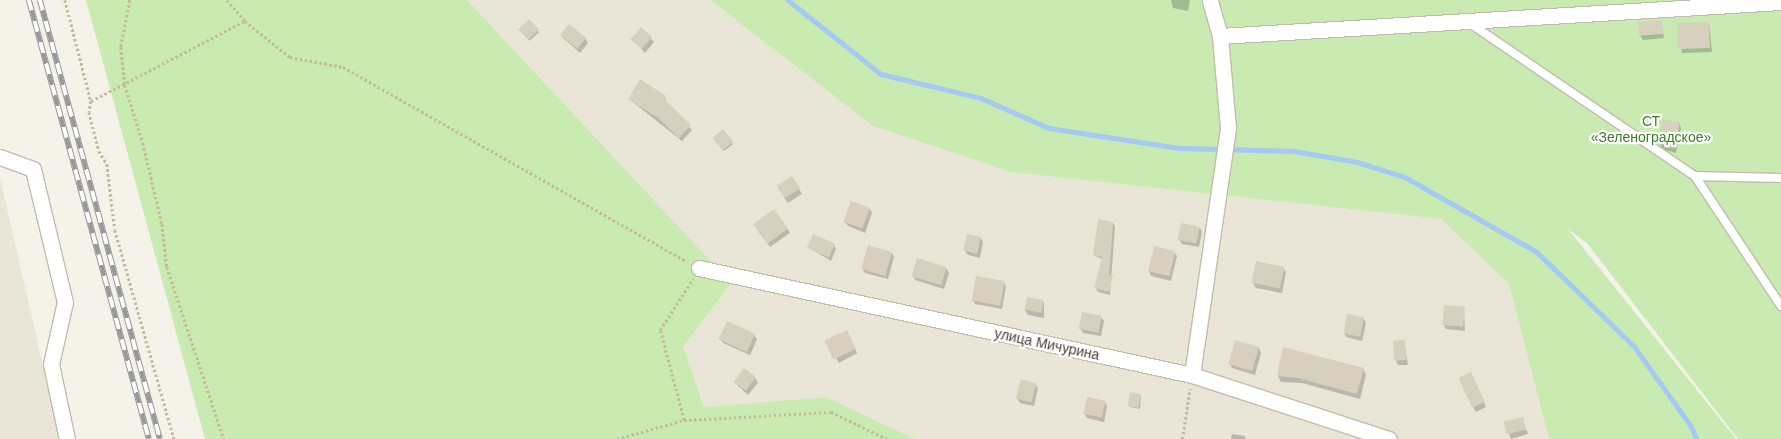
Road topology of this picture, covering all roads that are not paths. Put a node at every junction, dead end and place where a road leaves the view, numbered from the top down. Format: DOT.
graph roads {
  1 [pos="1210,0"];
  2 [pos="1781,2"];
  3 [pos="1466,21"];
  4 [pos="1220,36"];
  5 [pos="0,157"];
  6 [pos="1694,176"];
  7 [pos="1781,178"];
  8 [pos="699,268"];
  9 [pos="1781,306"];
  10 [pos="1192,375"];
  11 [pos="67,439"];
  12 [pos="1389,439"];
  1 -- 4 [label="street"];
  2 -- 3 [label="street"];
  3 -- 4 [label="street"];
  3 -- 6 [label="lane"];
  4 -- 10 [label="street"];
  5 -- 11 [label="street"];
  6 -- 7 [label="lane"];
  6 -- 9 [label="lane"];
  8 -- 10 [label="street, улица Мичурина"];
  10 -- 12 [label="street, улица Мичурина"];
}
